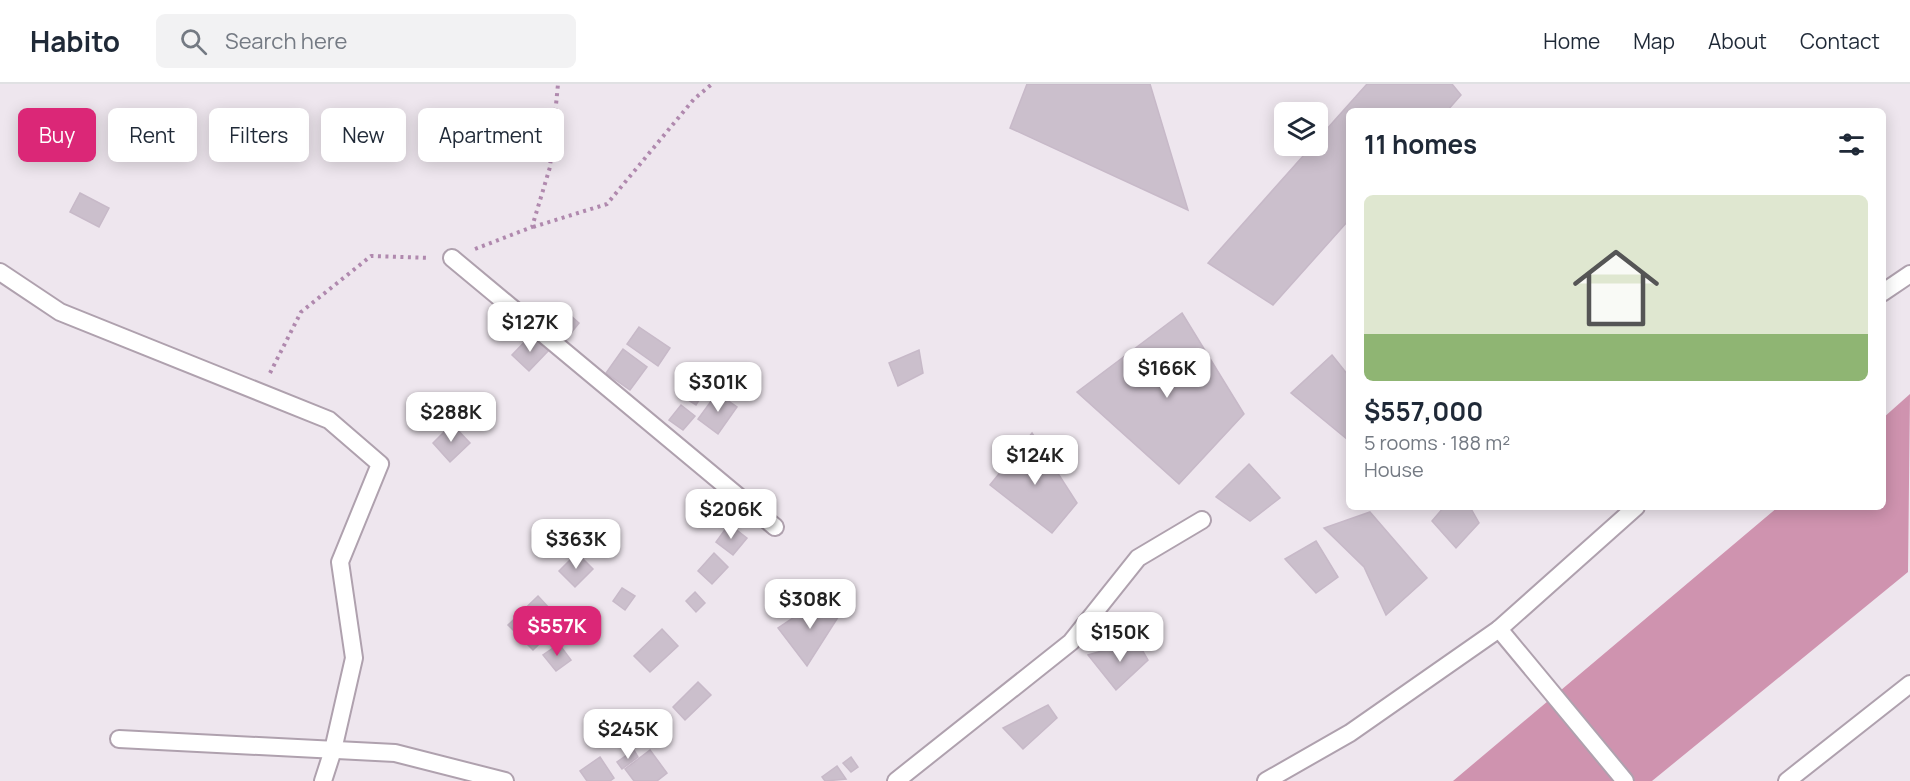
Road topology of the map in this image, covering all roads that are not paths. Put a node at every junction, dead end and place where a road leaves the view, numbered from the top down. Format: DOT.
graph roads {
  1 [pos="452,258"];
  2 [pos="0,272"];
  3 [pos="1910,274"];
  4 [pos="1886,290"];
  5 [pos="1633,510"];
  6 [pos="1202,520"];
  7 [pos="775,527"];
  8 [pos="1499,628"];
  9 [pos="1910,684"];
  10 [pos="119,739"];
  11 [pos="333,750"];
  12 [pos="323,781"];
  13 [pos="505,781"];
  14 [pos="896,781"];
  15 [pos="1266,781"];
  16 [pos="1625,781"];
  17 [pos="1787,781"];
  1 -- 7 [label="street"];
  2 -- 11 [label="street"];
  3 -- 4 [label="street"];
  5 -- 8 [label="street"];
  6 -- 14 [label="street"];
  8 -- 15 [label="street"];
  8 -- 16 [label="street"];
  9 -- 17 [label="street"];
  10 -- 11 [label="street"];
  11 -- 12 [label="street"];
  11 -- 13 [label="street"];
}
